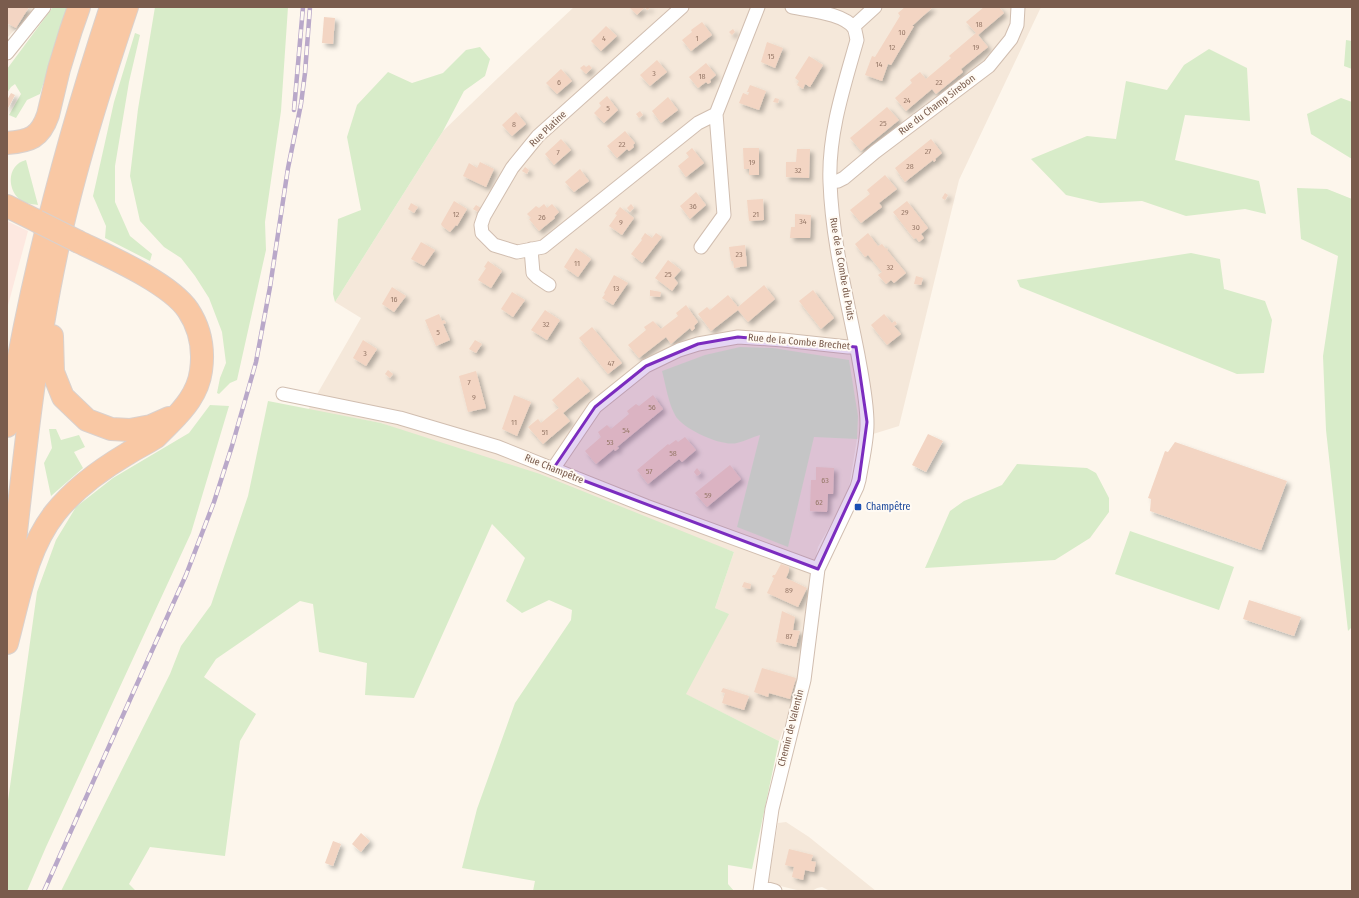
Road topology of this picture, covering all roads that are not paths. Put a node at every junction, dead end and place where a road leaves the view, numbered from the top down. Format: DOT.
graph roads {
  1 [pos="44,7"];
  2 [pos="79,7"];
  3 [pos="111,7"];
  4 [pos="128,7"];
  5 [pos="682,7"];
  6 [pos="758,7"];
  7 [pos="792,7"];
  8 [pos="875,7"];
  9 [pos="1018,7"];
  10 [pos="853,27"];
  11 [pos="7,53"];
  12 [pos="716,114"];
  13 [pos="7,144"];
  14 [pos="830,182"];
  15 [pos="7,206"];
  16 [pos="701,247"];
  17 [pos="531,249"];
  18 [pos="56,255"];
  19 [pos="549,285"];
  20 [pos="856,347"];
  21 [pos="283,394"];
  22 [pos="179,414"];
  23 [pos="7,426"];
  24 [pos="553,468"];
  25 [pos="818,569"];
  26 [pos="7,612"];
  27 [pos="7,643"];
  28 [pos="760,889"];
  29 [pos="775,891"];
  1 -- 11 [label="street"];
  2 -- 13 [label="highway"];
  3 -- 23 [label="highway"];
  4 -- 18 [label="highway"];
  5 -- 17 [label="street, Rue Platine"];
  6 -- 12 [label="street"];
  7 -- 10 [label="street"];
  8 -- 10 [label="street"];
  9 -- 14 [label="street, Rue du Champ Sirebon"];
  10 -- 14 [label="street, Rue de la Combe du Puits"];
  12 -- 16 [label="street"];
  12 -- 17 [label="street, Rue Platine"];
  14 -- 20 [label="street, Rue de la Combe du Puits"];
  15 -- 22 [label="highway, bridge"];
  17 -- 19 [label="street"];
  18 -- 22 [label="highway"];
  18 -- 26 [label="highway"];
  20 -- 24 [label="street, Rue de la Combe Brechet"];
  20 -- 25 [label="street, Rue de la Combe du Puits"];
  21 -- 24 [label="street, Rue Champêtre"];
  22 -- 27 [label="highway"];
  24 -- 25 [label="street, Rue Champêtre"];
  25 -- 28 [label="street, Chemin de Valentin"];
  28 -- 29 [label="street, Chemin de Valentin"];
}
